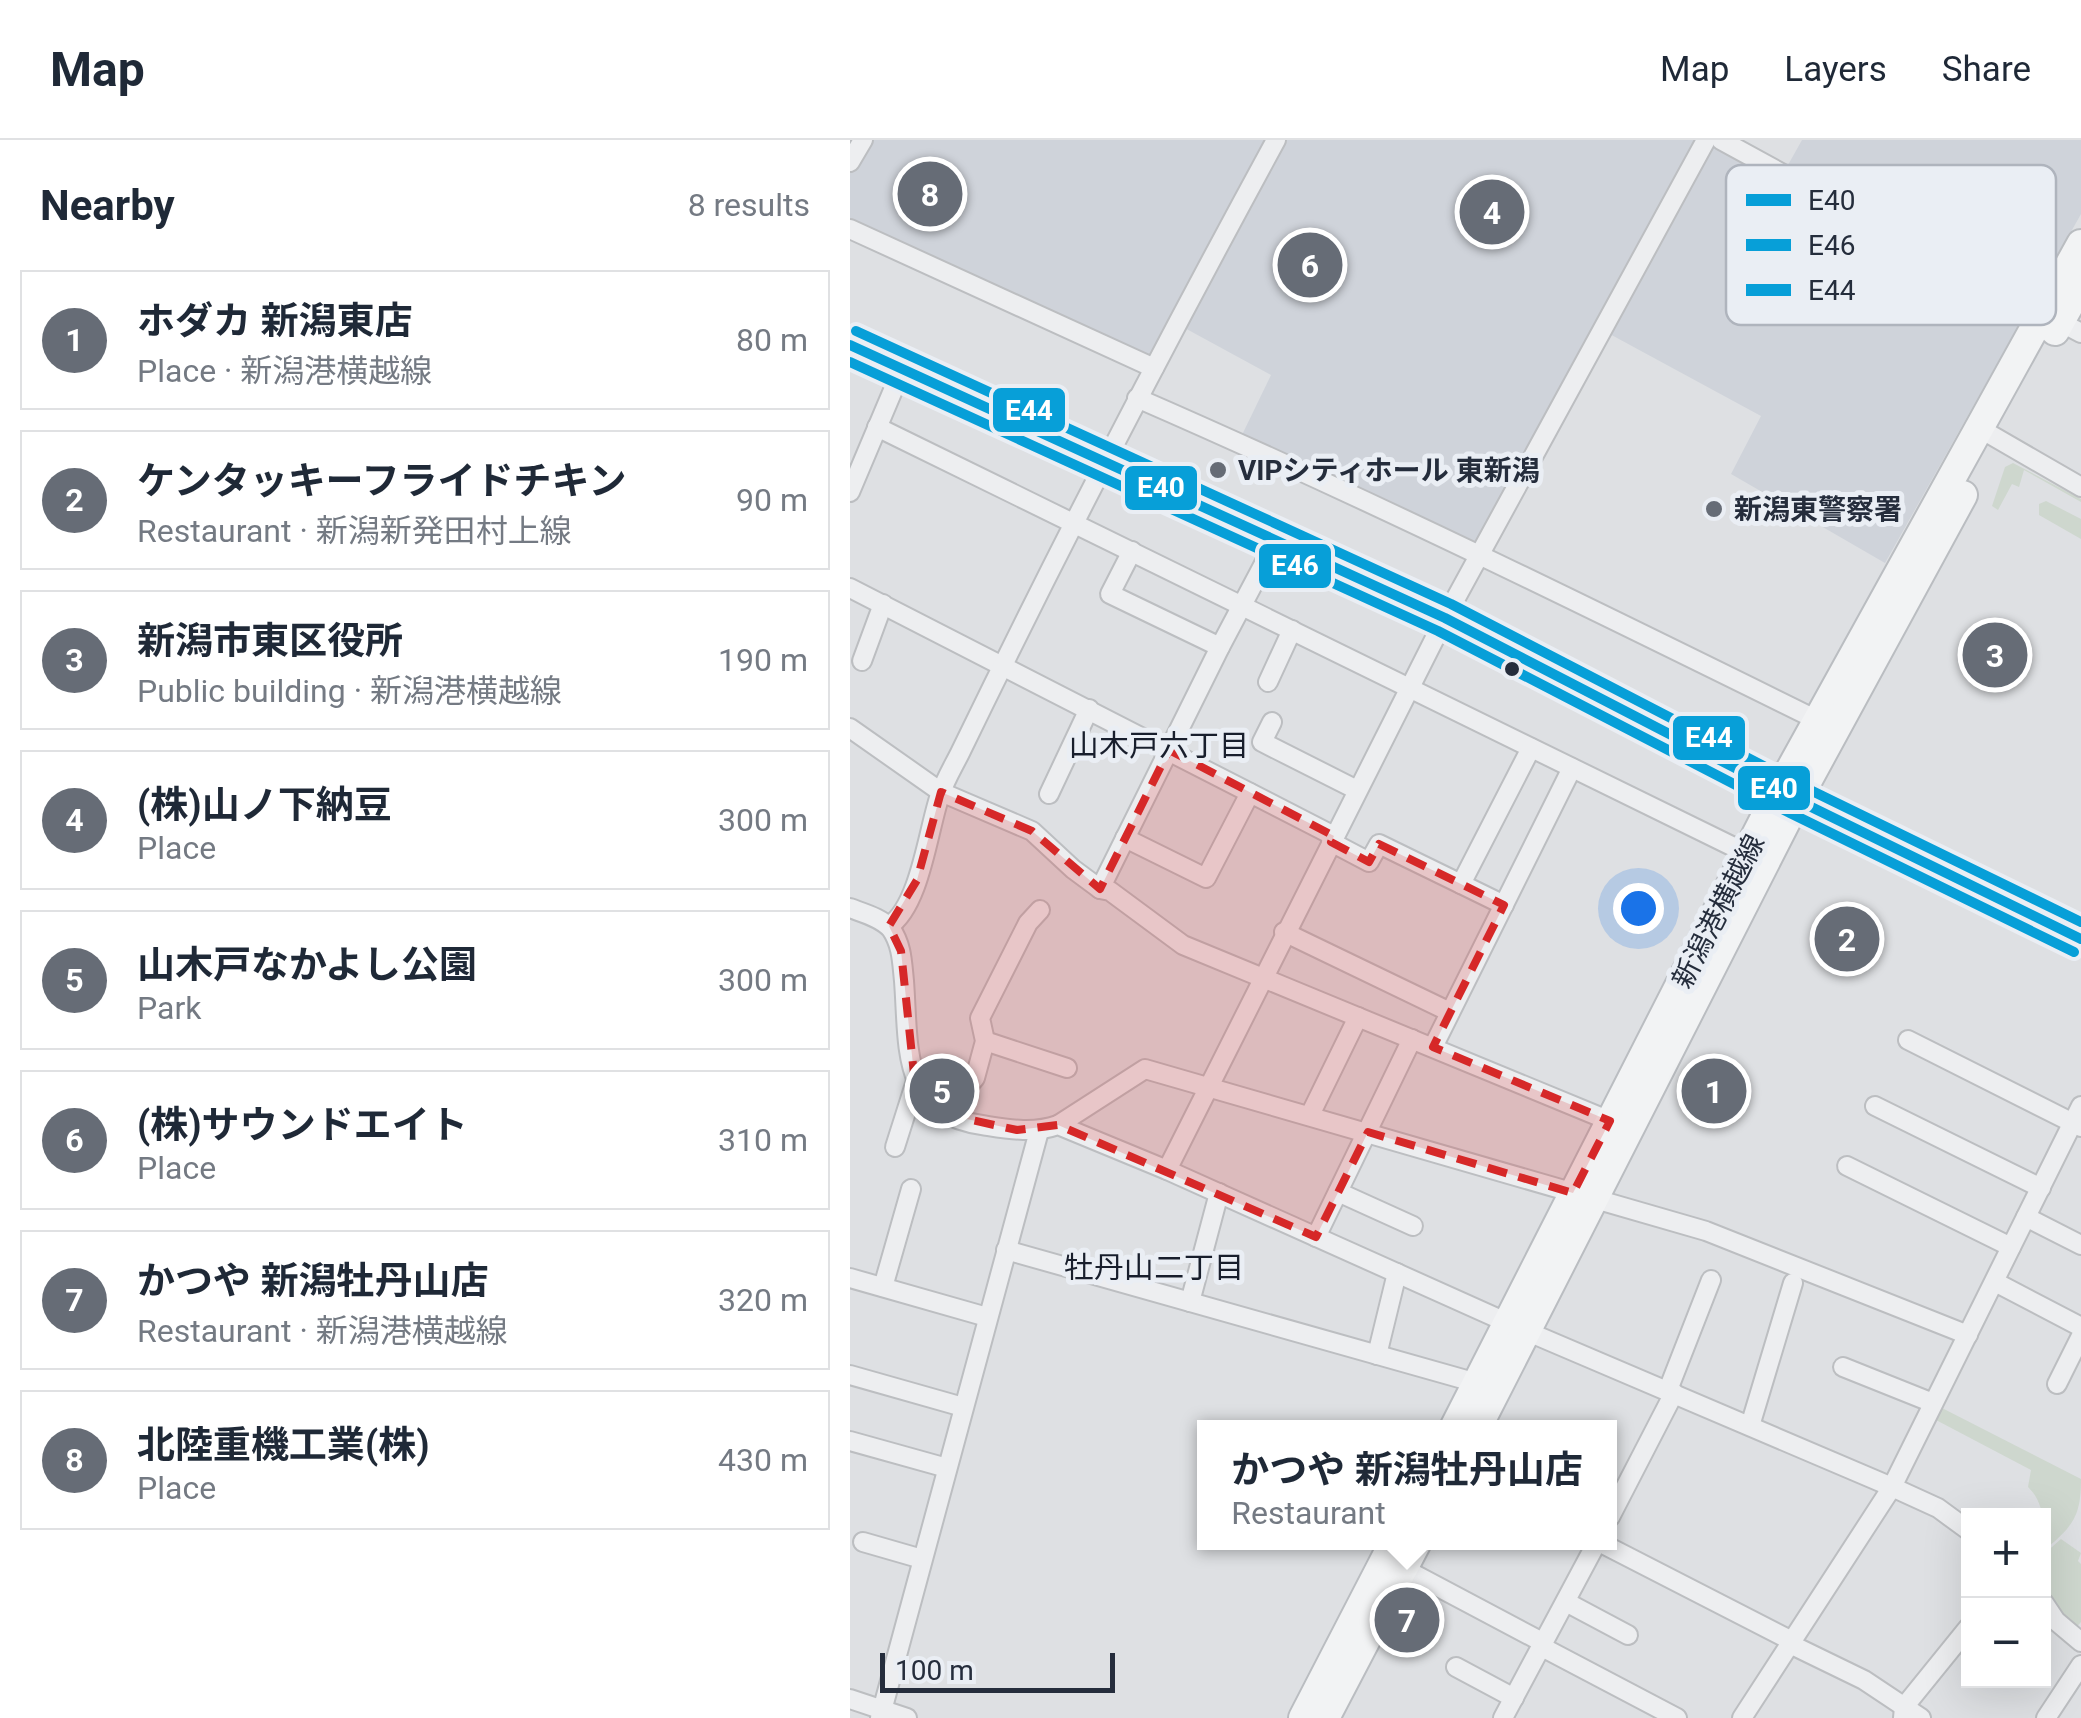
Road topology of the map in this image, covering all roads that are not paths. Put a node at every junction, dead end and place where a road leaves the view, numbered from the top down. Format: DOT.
graph roads {
  1 [pos="862,140"];
  2 [pos="1276,140"];
  3 [pos="1706,140"];
  4 [pos="1721,140"];
  5 [pos="850,162"];
  6 [pos="1767,165"];
  7 [pos="850,229"];
  8 [pos="2081,244"];
  9 [pos="2081,284"];
  10 [pos="2061,323"];
  11 [pos="850,345"];
  12 [pos="1154,368"];
  13 [pos="902,369"];
  14 [pos="1137,398"];
  15 [pos="877,427"];
  16 [pos="1987,432"];
  17 [pos="855,464"];
  18 [pos="1106,464"];
  19 [pos="2081,487"];
  20 [pos="850,492"];
  21 [pos="1074,524"];
  22 [pos="1276,541"];
  23 [pos="1132,551"];
  24 [pos="1480,553"];
  25 [pos="850,588"];
  26 [pos="883,604"];
  27 [pos="1242,604"];
  28 [pos="1445,618"];
  29 [pos="1292,630"];
  30 [pos="1220,647"];
  31 [pos="862,661"];
  32 [pos="1003,665"];
  33 [pos="1268,682"];
  34 [pos="1410,688"];
  35 [pos="1089,709"];
  36 [pos="1817,720"];
  37 [pos="1272,722"];
  38 [pos="850,728"];
  39 [pos="1531,748"];
  40 [pos="1168,750"];
  41 [pos="1572,768"];
  42 [pos="1357,790"];
  43 [pos="941,792"];
  44 [pos="1250,793"];
  45 [pos="1049,794"];
  46 [pos="1788,795"];
  47 [pos="1125,838"];
  48 [pos="1332,839"];
  49 [pos="1748,854"];
  50 [pos="1461,884"];
  51 [pos="1100,889"];
  52 [pos="1504,905"];
  53 [pos="850,908"];
  54 [pos="1040,910"];
  55 [pos="889,926"];
  56 [pos="1284,932"];
  57 [pos="2081,938"];
  58 [pos="1261,979"];
  59 [pos="1450,1012"];
  60 [pos="1358,1018"];
  61 [pos="1412,1039"];
  62 [pos="1908,1040"];
  63 [pos="985,1041"];
  64 [pos="1433,1047"];
  65 [pos="1067,1068"];
  66 [pos="915,1084"];
  67 [pos="1208,1085"];
  68 [pos="1875,1106"];
  69 [pos="944,1114"];
  70 [pos="1310,1115"];
  71 [pos="2078,1119"];
  72 [pos="1610,1122"];
  73 [pos="1058,1125"];
  74 [pos="1039,1132"];
  75 [pos="1368,1132"];
  76 [pos="895,1147"];
  77 [pos="1847,1166"];
  78 [pos="1167,1170"];
  79 [pos="2040,1188"];
  80 [pos="911,1189"];
  81 [pos="1338,1192"];
  82 [pos="1218,1193"];
  83 [pos="1584,1196"];
  84 [pos="2026,1217"];
  85 [pos="1414,1226"];
  86 [pos="1316,1236"];
  87 [pos="2079,1238"];
  88 [pos="2011,1248"];
  89 [pos="1006,1250"];
  90 [pos="1397,1273"];
  91 [pos="850,1278"];
  92 [pos="1710,1280"];
  93 [pos="1994,1282"];
  94 [pos="1793,1283"];
  95 [pos="883,1287"];
  96 [pos="1190,1302"];
  97 [pos="987,1317"];
  98 [pos="2081,1327"];
  99 [pos="1518,1328"];
  100 [pos="1968,1335"];
  101 [pos="2081,1336"];
  102 [pos="1378,1355"];
  103 [pos="1842,1367"];
  104 [pos="850,1376"];
  105 [pos="1477,1383"];
  106 [pos="2056,1384"];
  107 [pos="1671,1391"];
  108 [pos="1934,1403"];
  109 [pos="963,1407"];
  110 [pos="1458,1420"];
  111 [pos="1480,1420"];
  112 [pos="1750,1426"];
  113 [pos="850,1441"];
  114 [pos="946,1468"];
  115 [pos="1892,1487"];
  116 [pos="1617,1503"];
  117 [pos="1961,1525"];
  118 [pos="863,1542"];
  119 [pos="1594,1550"];
  120 [pos="1613,1550"];
  121 [pos="1394,1557"];
  122 [pos="922,1559"];
  123 [pos="1566,1602"];
  124 [pos="2051,1614"];
  125 [pos="1628,1635"];
  126 [pos="1961,1637"];
  127 [pos="2081,1642"];
  128 [pos="1793,1643"];
  129 [pos="1543,1645"];
  130 [pos="2081,1665"];
  131 [pos="1456,1667"];
  132 [pos="850,1699"];
  133 [pos="1511,1712"];
  134 [pos="1904,1713"];
  135 [pos="881,1714"];
  136 [pos="907,1718"];
  137 [pos="1303,1718"];
  138 [pos="1325,1718"];
  139 [pos="1677,1718"];
  140 [pos="1742,1718"];
  141 [pos="1921,1718"];
  142 [pos="2046,1718"];
  1 -- 5 [label="street"];
  2 -- 12 [label="street"];
  3 -- 24 [label="street"];
  4 -- 6 [label="street"];
  7 -- 12 [label="street"];
  8 -- 10 [label="main road, 新潟港横越線"];
  9 -- 10 [label="main road, 新潟港横越線"];
  10 -- 16 [label="main road, 新潟港横越線"];
  11 -- 13 [label="main road"];
  12 -- 14 [label="street"];
  13 -- 15 [label="street"];
  13 -- 18 [label="main road"];
  14 -- 18 [label="street"];
  14 -- 24 [label="street"];
  15 -- 17 [label="street"];
  15 -- 21 [label="street"];
  16 -- 19 [label="street"];
  16 -- 36 [label="main road, 新潟港横越線"];
  16 -- 46 [label="main road, 新潟港横越線"];
  17 -- 20 [label="street"];
  18 -- 21 [label="street"];
  18 -- 22 [label="main road"];
  21 -- 23 [label="street"];
  21 -- 32 [label="street"];
  22 -- 27 [label="street"];
  22 -- 28 [label="main road"];
  23 -- 27 [label="street"];
  23 -- 30 [label="street"];
  24 -- 28 [label="street"];
  24 -- 36 [label="street"];
  25 -- 26 [label="street"];
  26 -- 31 [label="street"];
  26 -- 32 [label="street"];
  27 -- 29 [label="street"];
  27 -- 30 [label="street"];
  28 -- 34 [label="street"];
  28 -- 46 [label="main road"];
  29 -- 33 [label="street"];
  29 -- 34 [label="street"];
  30 -- 40 [label="street"];
  32 -- 35 [label="street"];
  32 -- 43 [label="street"];
  34 -- 39 [label="street"];
  34 -- 42 [label="street"];
  35 -- 40 [label="street"];
  35 -- 45 [label="street"];
  36 -- 46 [label="main road, 新潟港横越線"];
  37 -- 42 [label="street"];
  38 -- 43 [label="street"];
  39 -- 41 [label="street"];
  39 -- 50 [label="street"];
  40 -- 44 [label="street"];
  40 -- 47 [label="street"];
  41 -- 49 [label="street"];
  41 -- 52 [label="street"];
  42 -- 48 [label="street"];
  43 -- 51 [label="street"];
  43 -- 55 [label="street"];
  44 -- 47 [label="street"];
  44 -- 48 [label="street"];
  46 -- 49 [label="main road, 新潟港横越線"];
  46 -- 57 [label="main road"];
  46 -- 83 [label="main road, 新潟港横越線"];
  47 -- 51 [label="street"];
  48 -- 50 [label="street"];
  48 -- 56 [label="street"];
  49 -- 72 [label="main road, 新潟港横越線"];
  50 -- 52 [label="street"];
  51 -- 58 [label="street"];
  52 -- 59 [label="street"];
  53 -- 55 [label="street"];
  54 -- 63 [label="street"];
  55 -- 66 [label="street"];
  56 -- 58 [label="street"];
  56 -- 59 [label="street"];
  58 -- 60 [label="street"];
  58 -- 67 [label="street"];
  59 -- 64 [label="street"];
  60 -- 61 [label="street"];
  60 -- 70 [label="street"];
  61 -- 64 [label="street"];
  61 -- 75 [label="street"];
  62 -- 71 [label="street"];
  63 -- 65 [label="street"];
  63 -- 69 [label="street"];
  64 -- 72 [label="street"];
  66 -- 69 [label="street"];
  66 -- 76 [label="street"];
  67 -- 70 [label="street"];
  67 -- 73 [label="street"];
  67 -- 78 [label="street"];
  68 -- 79 [label="street"];
  69 -- 74 [label="street"];
  70 -- 75 [label="street"];
  71 -- 79 [label="street"];
  72 -- 83 [label="main road, 新潟港横越線"];
  73 -- 74 [label="street"];
  73 -- 78 [label="street"];
  74 -- 89 [label="street"];
  75 -- 81 [label="street"];
  75 -- 83 [label="street"];
  77 -- 88 [label="street"];
  78 -- 82 [label="street"];
  79 -- 84 [label="street"];
  80 -- 95 [label="street"];
  81 -- 85 [label="street"];
  81 -- 86 [label="street"];
  82 -- 86 [label="street"];
  82 -- 96 [label="street"];
  83 -- 99 [label="main road, 新潟港横越線"];
  83 -- 100 [label="street"];
  84 -- 87 [label="street"];
  84 -- 88 [label="street"];
  86 -- 90 [label="street"];
  88 -- 93 [label="street"];
  89 -- 96 [label="street"];
  89 -- 97 [label="street"];
  90 -- 99 [label="street"];
  90 -- 102 [label="street"];
  91 -- 95 [label="street"];
  92 -- 107 [label="street"];
  93 -- 98 [label="street"];
  93 -- 100 [label="street"];
  94 -- 112 [label="street"];
  95 -- 97 [label="street"];
  96 -- 102 [label="street"];
  97 -- 109 [label="street"];
  99 -- 105 [label="main road, 新潟港横越線"];
  99 -- 107 [label="street"];
  99 -- 111 [label="main road, 新潟港横越線"];
  100 -- 108 [label="street"];
  101 -- 106 [label="street"];
  102 -- 105 [label="street"];
  103 -- 108 [label="street"];
  104 -- 109 [label="street"];
  105 -- 110 [label="main road, 新潟港横越線"];
  107 -- 112 [label="street"];
  107 -- 116 [label="street"];
  108 -- 115 [label="street"];
  109 -- 114 [label="street"];
  112 -- 115 [label="street"];
  113 -- 114 [label="street"];
  114 -- 122 [label="street"];
  115 -- 117 [label="street"];
  115 -- 128 [label="street"];
  118 -- 122 [label="street"];
  119 -- 123 [label="street"];
  120 -- 128 [label="street"];
  121 -- 129 [label="street"];
  121 -- 137 [label="main road"];
  121 -- 138 [label="main road"];
  122 -- 135 [label="street"];
  123 -- 125 [label="street"];
  123 -- 129 [label="street"];
  124 -- 127 [label="street"];
  126 -- 134 [label="street"];
  128 -- 134 [label="street"];
  128 -- 140 [label="street"];
  129 -- 133 [label="street"];
  129 -- 139 [label="street"];
  130 -- 142 [label="street"];
  131 -- 133 [label="street"];
  132 -- 135 [label="street"];
  134 -- 141 [label="street"];
  135 -- 136 [label="street"];
}
